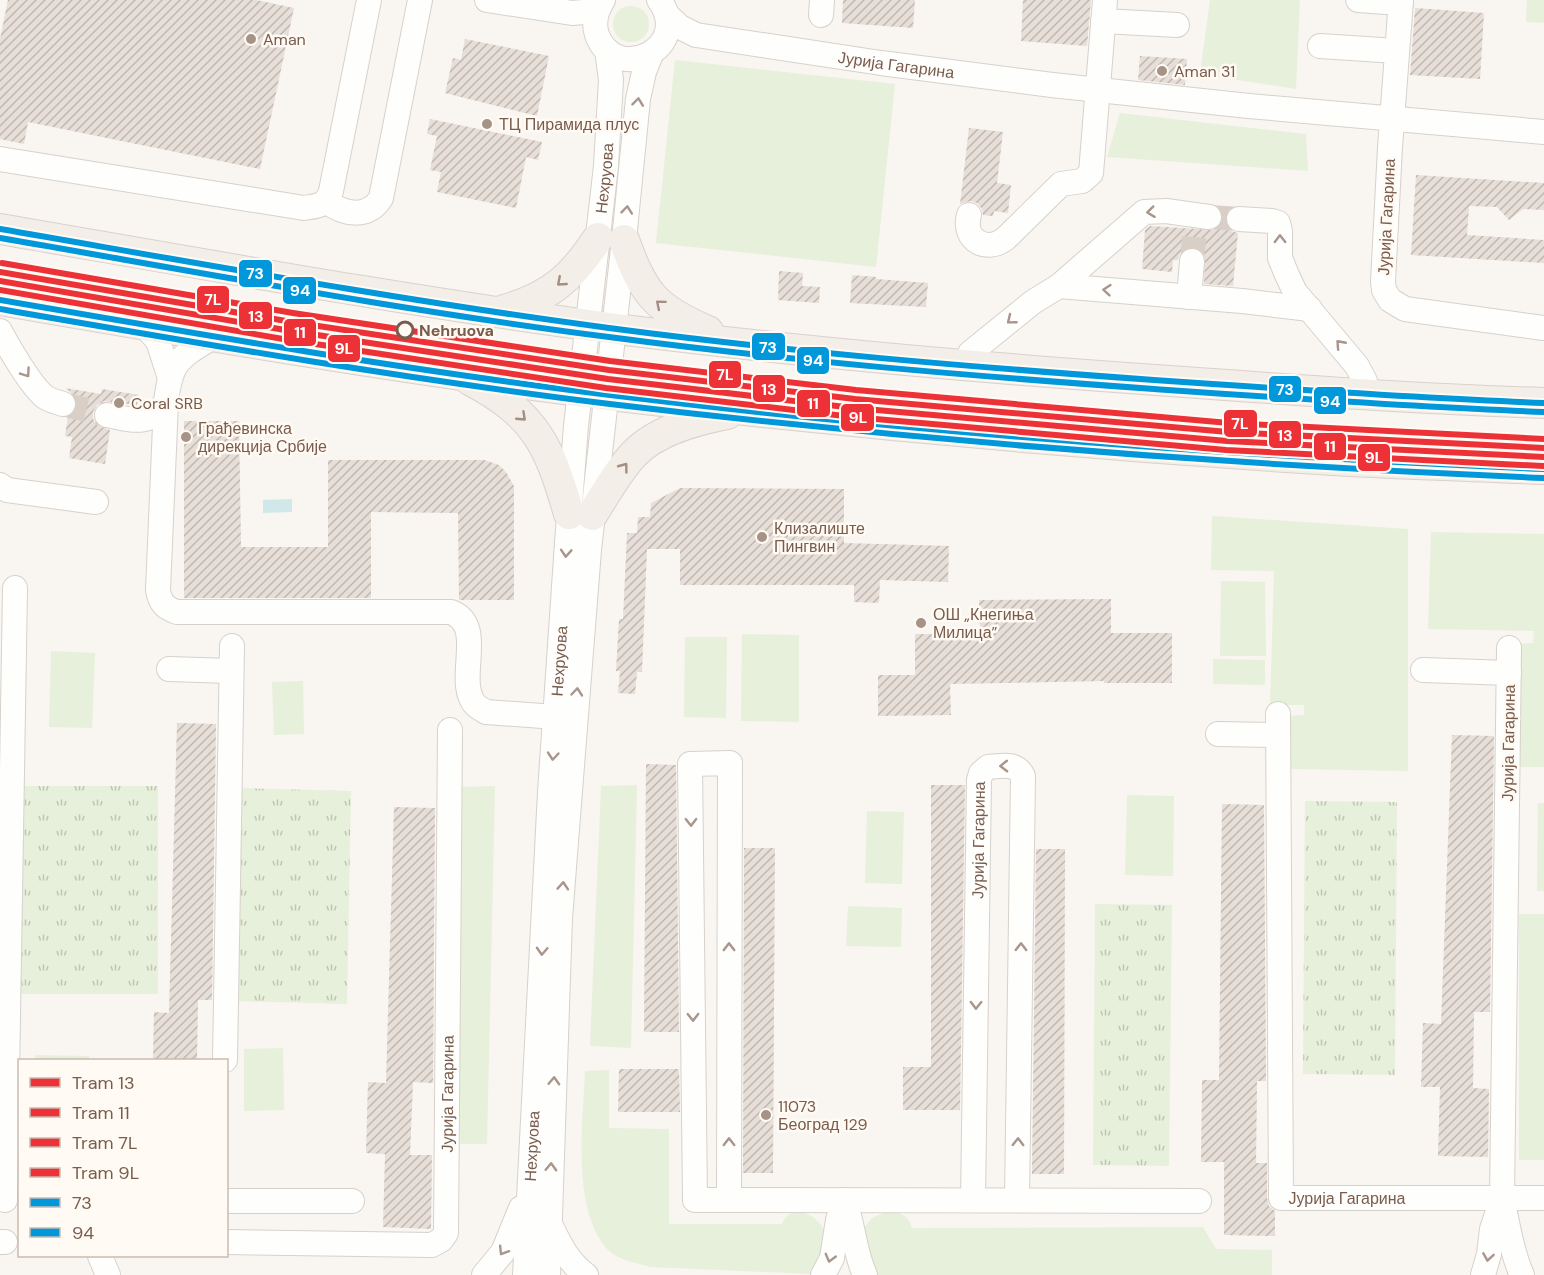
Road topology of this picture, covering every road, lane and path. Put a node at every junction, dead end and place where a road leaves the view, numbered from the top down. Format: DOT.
graph roads {
  1 [pos="369,0"];
  2 [pos="420,0"];
  3 [pos="1358,0"];
  4 [pos="503,1"];
  5 [pos="1401,1"];
  6 [pos="601,3"];
  7 [pos="663,8"];
  8 [pos="1104,11"];
  9 [pos="572,13"];
  10 [pos="1177,25"];
  11 [pos="696,35"];
  12 [pos="602,41"];
  13 [pos="1320,46"];
  14 [pos="657,48"];
  15 [pos="1397,51"];
  16 [pos="1099,90"];
  17 [pos="1392,119"];
  18 [pos="1544,132"];
  19 [pos="0,159"];
  20 [pos="326,201"];
  21 [pos="969,215"];
  22 [pos="1239,219"];
  23 [pos="1200,221"];
  24 [pos="0,229"];
  25 [pos="611,239"];
  26 [pos="1192,261"];
  27 [pos="1059,286"];
  28 [pos="1189,297"];
  29 [pos="0,300"];
  30 [pos="1310,309"];
  31 [pos="497,312"];
  32 [pos="144,325"];
  33 [pos="601,327"];
  34 [pos="1544,328"];
  35 [pos="0,332"];
  36 [pos="213,337"];
  37 [pos="751,345"];
  38 [pos="966,366"];
  39 [pos="456,373"];
  40 [pos="169,375"];
  41 [pos="592,392"];
  42 [pos="1365,394"];
  43 [pos="166,402"];
  44 [pos="63,404"];
  45 [pos="1544,404"];
  46 [pos="748,410"];
  47 [pos="106,416"];
  48 [pos="1544,469"];
  49 [pos="0,485"];
  50 [pos="96,502"];
  51 [pos="581,515"];
  52 [pos="15,588"];
  53 [pos="231,646"];
  54 [pos="1509,648"];
  55 [pos="169,669"];
  56 [pos="1423,670"];
  57 [pos="231,671"];
  58 [pos="1509,673"];
  59 [pos="556,717"];
  60 [pos="450,730"];
  61 [pos="1218,734"];
  62 [pos="225,1059"];
  63 [pos="530,1183"];
  64 [pos="1544,1198"];
  65 [pos="1502,1199"];
  66 [pos="8,1200"];
  67 [pos="729,1200"];
  68 [pos="845,1200"];
  69 [pos="973,1200"];
  70 [pos="1017,1200"];
  71 [pos="228,1201"];
  72 [pos="1199,1201"];
  73 [pos="352,1202"];
  74 [pos="550,1224"];
  75 [pos="228,1242"];
  76 [pos="100,1257"];
  77 [pos="108,1275"];
  78 [pos="484,1275"];
  79 [pos="525,1275"];
  80 [pos="548,1275"];
  81 [pos="586,1275"];
  82 [pos="824,1275"];
  83 [pos="865,1275"];
  84 [pos="1483,1275"];
  85 [pos="1522,1275"];
  1 -- 20 [label="street"];
  2 -- 20 [label="street"];
  3 -- 5 [label="street"];
  4 -- 9 [label="street"];
  5 -- 15 [label="street, Јурија Гагарина"];
  6 -- 9 [label="street"];
  6 -- 12 [label="street, Нехруова"];
  7 -- 11 [label="street, Јурија Гагарина"];
  7 -- 14 [label="street, Нехруова"];
  8 -- 10 [label="street"];
  8 -- 16 [label="street"];
  9 -- 12 [label="street"];
  11 -- 14 [label="street, Јурија Гагарина"];
  11 -- 16 [label="street, Јурија Гагарина"];
  12 -- 14 [label="street, Јурија Гагарина"];
  12 -- 25 [label="street, Нехруова"];
  13 -- 15 [label="street"];
  25 -- 14 [label="street, Нехруова, one-way"];
  15 -- 17 [label="street, Јурија Гагарина"];
  16 -- 17 [label="street, Јурија Гагарина"];
  16 -- 21 [label="street"];
  17 -- 18 [label="street, Јурија Гагарина"];
  17 -- 34 [label="street, Јурија Гагарина"];
  19 -- 20 [label="street"];
  30 -- 22 [label="street, one-way"];
  23 -- 27 [label="street, one-way"];
  24 -- 31 [label="main road"];
  25 -- 31 [label="main road, one-way"];
  25 -- 33 [label="street, Нехруова"];
  37 -- 25 [label="main road, one-way"];
  26 -- 28 [label="street"];
  28 -- 27 [label="street, one-way"];
  27 -- 38 [label="street, one-way"];
  28 -- 30 [label="street"];
  29 -- 32 [label="main road"];
  42 -- 30 [label="street, one-way"];
  31 -- 33 [label="main road"];
  32 -- 36 [label="main road"];
  32 -- 40 [label="street"];
  33 -- 37 [label="main road"];
  33 -- 41 [label="street, Нехруова"];
  35 -- 44 [label="street, one-way"];
  36 -- 39 [label="main road"];
  36 -- 40 [label="street"];
  37 -- 38 [label="main road"];
  38 -- 42 [label="main road"];
  39 -- 41 [label="main road"];
  39 -- 51 [label="main road, one-way"];
  40 -- 43 [label="street"];
  41 -- 46 [label="main road"];
  41 -- 51 [label="street, Нехруова"];
  42 -- 45 [label="main road"];
  43 -- 47 [label="street"];
  43 -- 59 [label="street"];
  46 -- 48 [label="main road"];
  51 -- 46 [label="main road, one-way"];
  49 -- 50 [label="street"];
  51 -- 59 [label="street, Нехруова, one-way"];
  74 -- 51 [label="street, Нехруова, one-way"];
  52 -- 66 [label="street"];
  53 -- 57 [label="street"];
  54 -- 58 [label="street, Јурија Гагарина"];
  55 -- 57 [label="street"];
  56 -- 58 [label="street"];
  57 -- 62 [label="street"];
  58 -- 65 [label="street, Јурија Гагарина"];
  59 -- 63 [label="street, Нехруова, one-way"];
  60 -- 75 [label="street, Јурија Гагарина"];
  61 -- 65 [label="street, Јурија Гагарина"];
  63 -- 78 [label="street, one-way"];
  63 -- 79 [label="street, Нехруова"];
  64 -- 65 [label="street, Јурија Гагарина"];
  65 -- 84 [label="street, one-way"];
  65 -- 85 [label="street"];
  67 -- 67 [label="street, one-way"];
  67 -- 68 [label="street"];
  68 -- 69 [label="street"];
  68 -- 82 [label="street, one-way"];
  68 -- 83 [label="street"];
  69 -- 70 [label="street"];
  70 -- 69 [label="street, Јурија Гагарина, one-way"];
  70 -- 72 [label="street"];
  71 -- 73 [label="street"];
  74 -- 80 [label="street, Нехруова"];
  74 -- 81 [label="street"];
  76 -- 77 [label="street"];
}
